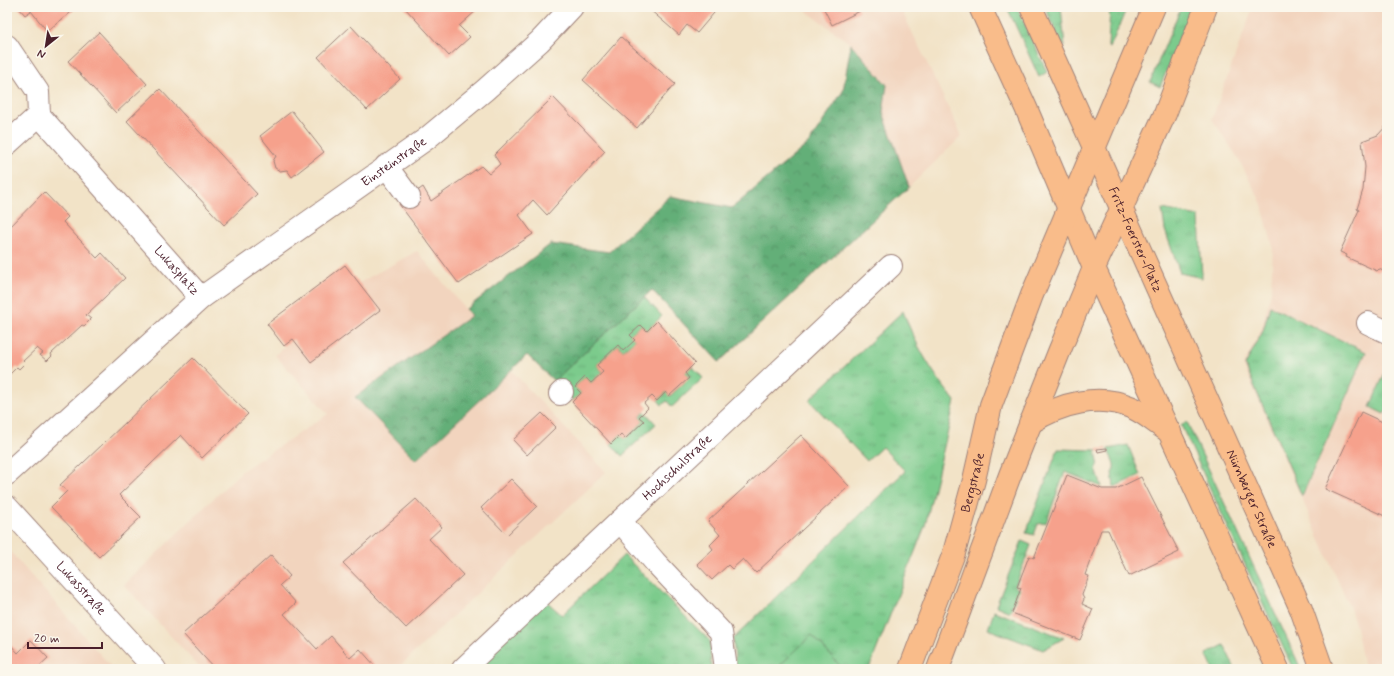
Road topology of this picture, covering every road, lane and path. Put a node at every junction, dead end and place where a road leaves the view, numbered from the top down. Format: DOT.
graph roads {
  1 [pos="572,7"];
  2 [pos="980,7"];
  3 [pos="1031,7"];
  4 [pos="1154,7"];
  5 [pos="1206,7"];
  6 [pos="7,46"];
  7 [pos="39,115"];
  8 [pos="7,144"];
  9 [pos="1095,148"];
  10 [pos="386,166"];
  11 [pos="409,197"];
  12 [pos="1068,208"];
  13 [pos="1121,210"];
  14 [pos="891,266"];
  15 [pos="1094,268"];
  16 [pos="201,298"];
  17 [pos="1368,323"];
  18 [pos="1176,331"];
  19 [pos="1387,332"];
  20 [pos="1030,423"];
  21 [pos="1170,432"];
  22 [pos="7,474"];
  23 [pos="7,507"];
  24 [pos="620,521"];
  25 [pos="155,669"];
  26 [pos="463,669"];
  27 [pos="726,669"];
  28 [pos="910,669"];
  29 [pos="938,669"];
  30 [pos="1278,669"];
  31 [pos="1322,669"];
  1 -- 10 [label="street, Einsteinstraße"];
  2 -- 12 [label="main road"];
  3 -- 9 [label="main road, Fritz-Foerster-Platz"];
  4 -- 9 [label="main road"];
  5 -- 13 [label="main road"];
  6 -- 7 [label="street"];
  7 -- 8 [label="street"];
  7 -- 16 [label="street, Lukasplatz"];
  9 -- 12 [label="main road"];
  9 -- 13 [label="main road, Fritz-Foerster-Platz"];
  10 -- 11 [label="street"];
  10 -- 16 [label="street, Einsteinstraße"];
  12 -- 15 [label="main road"];
  12 -- 28 [label="main road, Bergstraße"];
  13 -- 15 [label="main road"];
  13 -- 18 [label="main road, Fritz-Foerster-Platz"];
  14 -- 24 [label="street, Hochschulstraße"];
  15 -- 20 [label="main road"];
  15 -- 21 [label="main road"];
  16 -- 22 [label="street, Lukasplatz"];
  17 -- 19 [label="street"];
  18 -- 31 [label="main road, Nürnberger Straße"];
  20 -- 21 [label="main road"];
  20 -- 29 [label="main road"];
  21 -- 30 [label="main road"];
  23 -- 25 [label="street, Lukasstraße"];
  24 -- 26 [label="street, Hochschulstraße"];
  24 -- 27 [label="street"];
}
